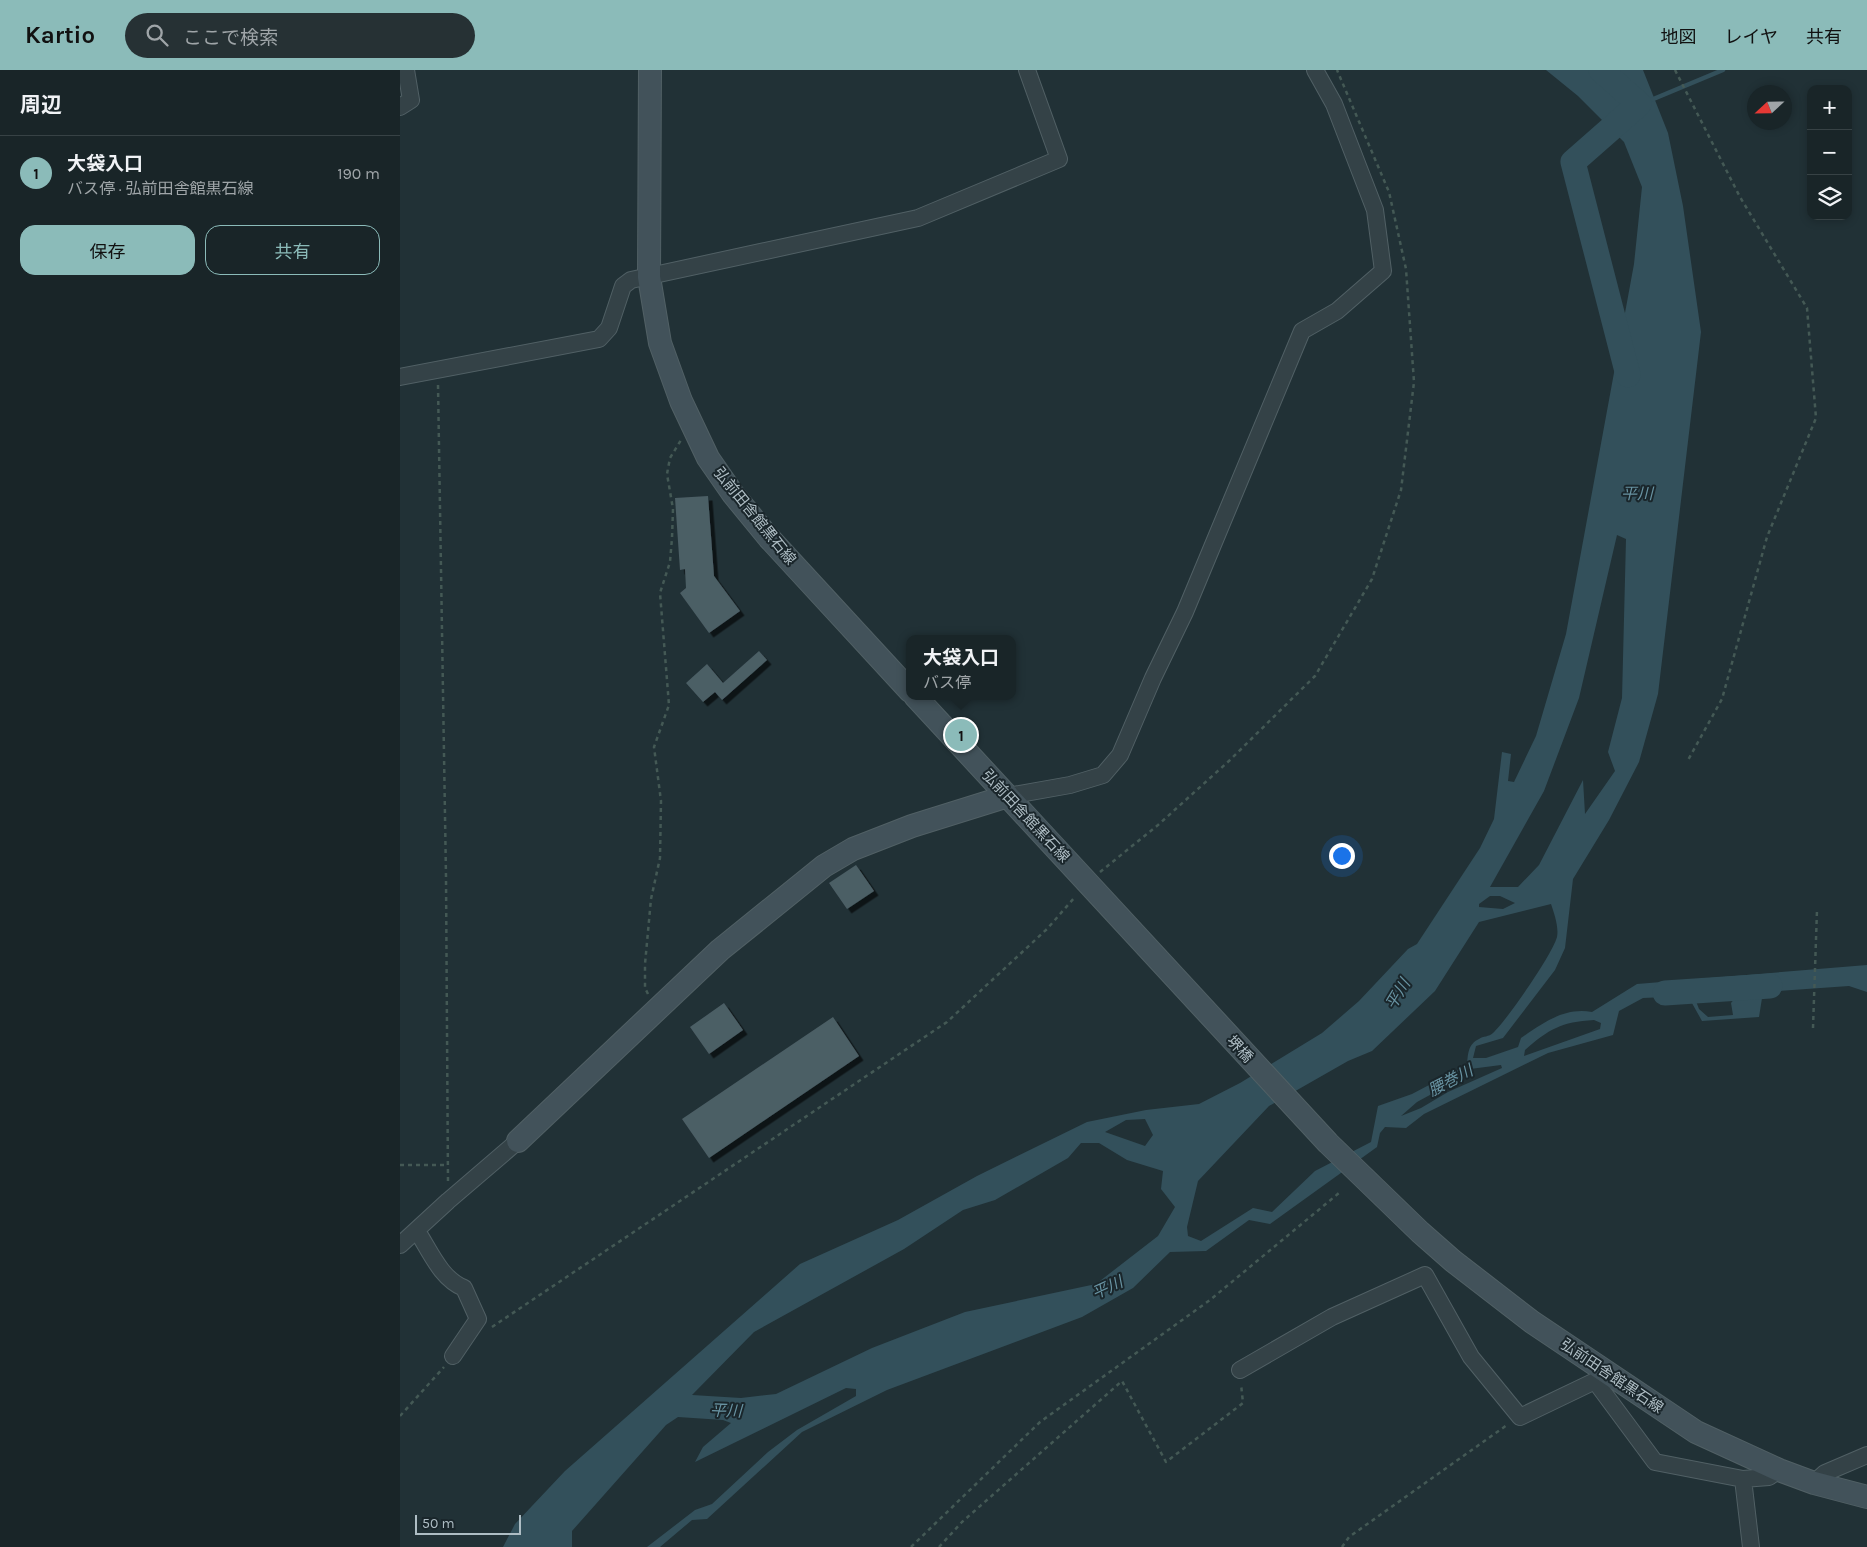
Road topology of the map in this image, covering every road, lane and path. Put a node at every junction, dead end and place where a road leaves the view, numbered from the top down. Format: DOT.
graph roads {
  1 [pos="406,70"];
  2 [pos="650,70"];
  3 [pos="1027,70"];
  4 [pos="1315,70"];
  5 [pos="1337,70"];
  6 [pos="1675,70"];
  7 [pos="400,107"];
  8 [pos="649,277"];
  9 [pos="438,369"];
  10 [pos="400,378"];
  11 [pos="692,425"];
  12 [pos="906,687"];
  13 [pos="919,700"];
  14 [pos="1688,760"];
  15 [pos="1008,796"];
  16 [pos="1092,888"];
  17 [pos="1817,910"];
  18 [pos="656,1012"];
  19 [pos="1813,1028"];
  20 [pos="518,1142"];
  21 [pos="400,1165"];
  22 [pos="448,1165"];
  23 [pos="1339,1193"];
  24 [pos="448,1201"];
  25 [pos="1388,1201"];
  26 [pos="417,1231"];
  27 [pos="400,1245"];
  28 [pos="488,1330"];
  29 [pos="453,1356"];
  30 [pos="1240,1370"];
  31 [pos="1600,1377"];
  32 [pos="400,1416"];
  33 [pos="1520,1417"];
  34 [pos="1867,1455"];
  35 [pos="1779,1470"];
  36 [pos="1743,1480"];
  37 [pos="1814,1483"];
  38 [pos="1867,1497"];
  39 [pos="911,1547"];
  40 [pos="939,1547"];
  41 [pos="1342,1547"];
  42 [pos="1751,1547"];
  1 -- 7 [label="street"];
  2 -- 8 [label="main road, 弘前田舎館黒石線"];
  3 -- 8 [label="street"];
  4 -- 15 [label="street"];
  5 -- 16 [label="path"];
  6 -- 14 [label="path"];
  8 -- 9 [label="street"];
  8 -- 11 [label="main road, 弘前田舎館黒石線"];
  9 -- 10 [label="street"];
  9 -- 22 [label="path"];
  11 -- 12 [label="main road, 弘前田舎館黒石線"];
  11 -- 18 [label="path"];
  13 -- 15 [label="main road, 弘前田舎館黒石線"];
  15 -- 16 [label="main road, 弘前田舎館黒石線"];
  15 -- 18 [label="main road"];
  16 -- 25 [label="main road, 堺橋"];
  16 -- 28 [label="path"];
  17 -- 19 [label="path"];
  18 -- 20 [label="main road"];
  20 -- 24 [label="street"];
  21 -- 22 [label="path"];
  22 -- 24 [label="path"];
  23 -- 39 [label="path"];
  24 -- 26 [label="street"];
  25 -- 31 [label="main road, 弘前田舎館黒石線"];
  26 -- 27 [label="street"];
  26 -- 29 [label="street"];
  29 -- 32 [label="path"];
  30 -- 33 [label="street"];
  30 -- 40 [label="path"];
  31 -- 33 [label="street"];
  31 -- 35 [label="main road, 弘前田舎館黒石線"];
  31 -- 36 [label="street"];
  33 -- 41 [label="path"];
  34 -- 37 [label="street"];
  35 -- 36 [label="street"];
  35 -- 37 [label="main road, 弘前田舎館黒石線"];
  36 -- 42 [label="street"];
  37 -- 38 [label="main road, 弘前田舎館黒石線"];
}
